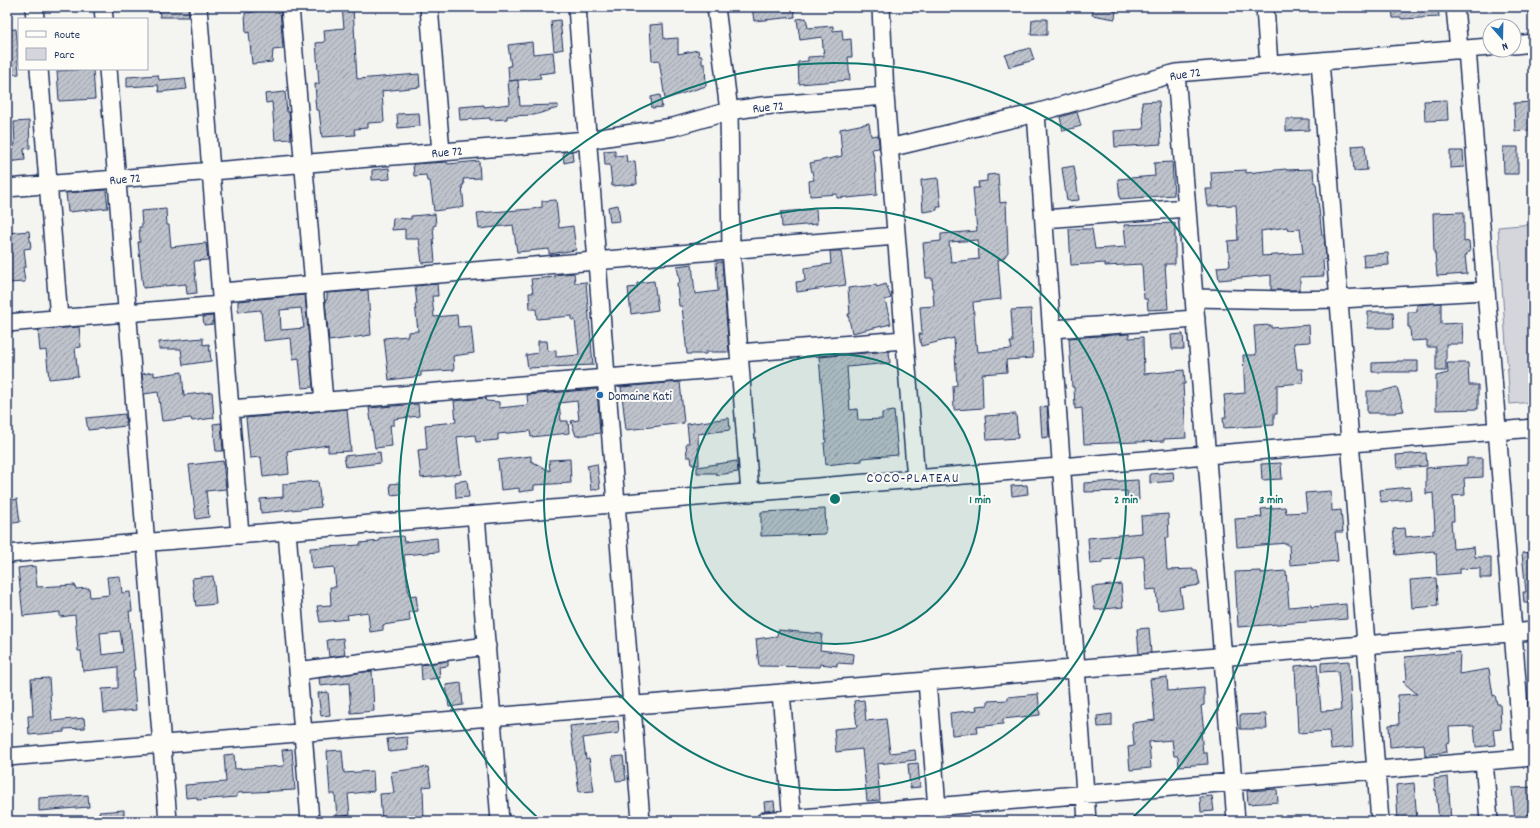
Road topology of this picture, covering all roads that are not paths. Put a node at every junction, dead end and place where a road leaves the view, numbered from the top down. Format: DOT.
graph roads {
  1 [pos="34,7"];
  2 [pos="103,7"];
  3 [pos="198,7"];
  4 [pos="290,7"];
  5 [pos="430,7"];
  6 [pos="577,7"];
  7 [pos="716,7"];
  8 [pos="881,7"];
  9 [pos="1265,7"];
  10 [pos="1455,7"];
  11 [pos="35,18"];
  12 [pos="104,18"];
  13 [pos="1533,44"];
  14 [pos="1522,45"];
  15 [pos="1482,48"];
  16 [pos="1463,49"];
  17 [pos="1320,61"];
  18 [pos="1269,65"];
  19 [pos="39,70"];
  20 [pos="108,70"];
  21 [pos="1176,73"];
  22 [pos="885,96"];
  23 [pos="729,111"];
  24 [pos="1036,113"];
  25 [pos="587,140"];
  26 [pos="889,148"];
  27 [pos="441,152"];
  28 [pos="303,163"];
  29 [pos="211,171"];
  30 [pos="116,179"];
  31 [pos="48,184"];
  32 [pos="7,188"];
  33 [pos="1187,208"];
  34 [pos="1044,219"];
  35 [pos="896,236"];
  36 [pos="731,250"];
  37 [pos="597,261"];
  38 [pos="314,284"];
  39 [pos="1486,290"];
  40 [pos="1194,298"];
  41 [pos="1340,298"];
  42 [pos="221,299"];
  43 [pos="127,313"];
  44 [pos="59,318"];
  45 [pos="1196,319"];
  46 [pos="7,323"];
  47 [pos="1052,329"];
  48 [pos="904,340"];
  49 [pos="740,360"];
  50 [pos="606,378"];
  51 [pos="324,401"];
  52 [pos="230,409"];
  53 [pos="1533,428"];
  54 [pos="1497,431"];
  55 [pos="1350,443"];
  56 [pos="1207,455"];
  57 [pos="1062,467"];
  58 [pos="916,479"];
  59 [pos="750,493"];
  60 [pos="616,504"];
  61 [pos="476,515"];
  62 [pos="287,531"];
  63 [pos="240,535"];
  64 [pos="146,543"];
  65 [pos="7,554"];
  66 [pos="1533,631"];
  67 [pos="1513,632"];
  68 [pos="1366,645"];
  69 [pos="486,646"];
  70 [pos="1223,656"];
  71 [pos="1076,669"];
  72 [pos="298,670"];
  73 [pos="927,681"];
  74 [pos="781,693"];
  75 [pos="632,706"];
  76 [pos="492,717"];
  77 [pos="303,733"];
  78 [pos="162,744"];
  79 [pos="7,757"];
  80 [pos="1528,758"];
  81 [pos="1484,761"];
  82 [pos="1376,770"];
  83 [pos="1233,782"];
  84 [pos="1085,794"];
  85 [pos="937,814"];
  86 [pos="792,820"];
  87 [pos="168,821"];
  88 [pos="310,821"];
  89 [pos="500,821"];
  90 [pos="642,821"];
  91 [pos="765,821"];
  92 [pos="1087,821"];
  93 [pos="1236,821"];
  94 [pos="1380,821"];
  95 [pos="1489,821"];
  1 -- 11 [label="street"];
  2 -- 12 [label="street"];
  3 -- 29 [label="street"];
  4 -- 28 [label="street"];
  5 -- 27 [label="street"];
  6 -- 25 [label="street"];
  7 -- 23 [label="street"];
  8 -- 22 [label="street"];
  9 -- 18 [label="street"];
  10 -- 16 [label="street"];
  13 -- 14 [label="street"];
  15 -- 16 [label="street, Rue 72"];
  16 -- 17 [label="street, Rue 72"];
  16 -- 39 [label="street"];
  17 -- 18 [label="street, Rue 72"];
  17 -- 41 [label="street"];
  18 -- 21 [label="street, Rue 72"];
  19 -- 31 [label="street"];
  20 -- 30 [label="street"];
  21 -- 24 [label="street, Rue 72"];
  21 -- 33 [label="street"];
  22 -- 23 [label="street, Rue 72"];
  22 -- 26 [label="street"];
  23 -- 25 [label="street, Rue 72"];
  23 -- 36 [label="street"];
  24 -- 26 [label="street, Rue 72"];
  24 -- 34 [label="street"];
  25 -- 27 [label="street, Rue 72"];
  25 -- 37 [label="street"];
  26 -- 35 [label="street"];
  27 -- 28 [label="street, Rue 72"];
  28 -- 29 [label="street, Rue 72"];
  28 -- 38 [label="street"];
  29 -- 30 [label="street, Rue 72"];
  29 -- 42 [label="street"];
  30 -- 31 [label="street, Rue 72"];
  30 -- 43 [label="street"];
  31 -- 32 [label="street, Rue 72"];
  31 -- 44 [label="street"];
  33 -- 34 [label="street"];
  33 -- 40 [label="street"];
  34 -- 47 [label="street"];
  35 -- 36 [label="street"];
  35 -- 48 [label="street"];
  36 -- 37 [label="street"];
  36 -- 49 [label="street"];
  37 -- 38 [label="street"];
  37 -- 50 [label="street"];
  38 -- 42 [label="street"];
  38 -- 51 [label="street"];
  39 -- 41 [label="street"];
  39 -- 54 [label="street"];
  40 -- 41 [label="street"];
  40 -- 45 [label="street"];
  41 -- 55 [label="street"];
  42 -- 43 [label="street"];
  42 -- 52 [label="street"];
  43 -- 44 [label="street"];
  43 -- 64 [label="street"];
  44 -- 46 [label="street"];
  45 -- 47 [label="street"];
  45 -- 56 [label="street"];
  47 -- 57 [label="street"];
  48 -- 49 [label="street"];
  48 -- 58 [label="street"];
  49 -- 50 [label="street"];
  49 -- 59 [label="street"];
  50 -- 51 [label="street"];
  50 -- 60 [label="street"];
  51 -- 52 [label="street"];
  52 -- 63 [label="street"];
  53 -- 54 [label="street"];
  54 -- 55 [label="street"];
  54 -- 67 [label="street"];
  55 -- 56 [label="street"];
  55 -- 68 [label="street"];
  56 -- 57 [label="street"];
  56 -- 70 [label="street"];
  57 -- 58 [label="street"];
  57 -- 71 [label="street"];
  58 -- 59 [label="street"];
  59 -- 60 [label="street"];
  60 -- 61 [label="street"];
  60 -- 75 [label="street"];
  61 -- 62 [label="street"];
  61 -- 69 [label="street"];
  62 -- 63 [label="street"];
  62 -- 72 [label="street"];
  63 -- 64 [label="street"];
  64 -- 65 [label="street"];
  64 -- 78 [label="street"];
  66 -- 67 [label="street"];
  67 -- 68 [label="street"];
  67 -- 80 [label="street"];
  68 -- 70 [label="street"];
  68 -- 82 [label="street"];
  69 -- 72 [label="street"];
  69 -- 76 [label="street"];
  70 -- 71 [label="street"];
  70 -- 83 [label="street"];
  71 -- 73 [label="street"];
  71 -- 84 [label="street"];
  72 -- 77 [label="street"];
  73 -- 74 [label="street"];
  73 -- 85 [label="street"];
  74 -- 75 [label="street"];
  74 -- 86 [label="street"];
  75 -- 76 [label="street"];
  75 -- 90 [label="street"];
  76 -- 77 [label="street"];
  76 -- 89 [label="street"];
  77 -- 78 [label="street"];
  77 -- 88 [label="street"];
  78 -- 79 [label="street"];
  78 -- 87 [label="street"];
  80 -- 81 [label="street"];
  81 -- 82 [label="street"];
  81 -- 95 [label="street"];
  82 -- 83 [label="street"];
  82 -- 94 [label="street"];
  83 -- 84 [label="street"];
  83 -- 93 [label="street"];
  84 -- 85 [label="street"];
  84 -- 92 [label="street"];
  85 -- 86 [label="street"];
  86 -- 91 [label="street"];
}
